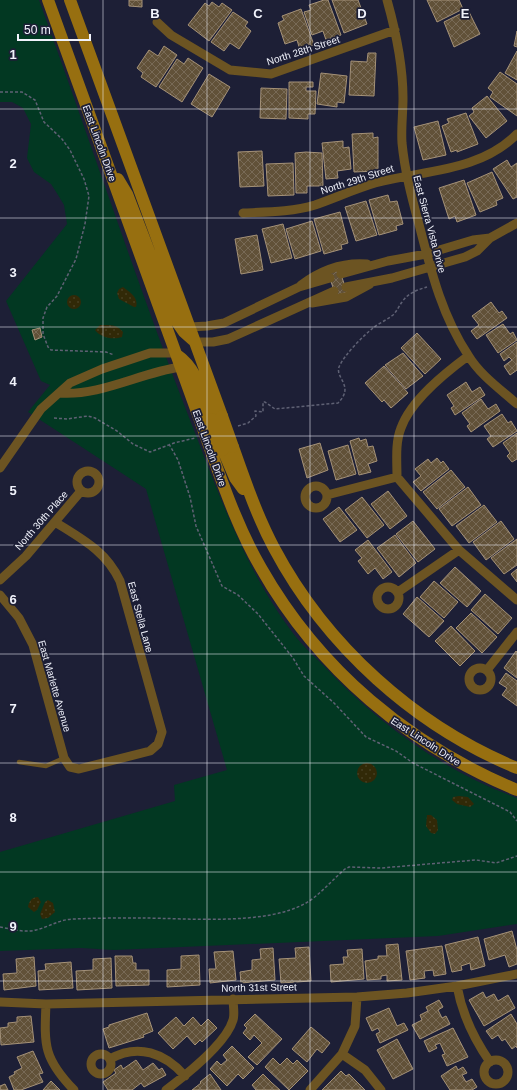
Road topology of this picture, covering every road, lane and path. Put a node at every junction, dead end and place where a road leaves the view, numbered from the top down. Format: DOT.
graph roads {
  1 [pos="48,0"];
  2 [pos="70,0"];
  3 [pos="386,0"];
  4 [pos="157,22"];
  5 [pos="395,30"];
  6 [pos="0,92"];
  7 [pos="517,134"];
  8 [pos="106,159"];
  9 [pos="406,175"];
  10 [pos="243,213"];
  11 [pos="517,223"];
  12 [pos="490,238"];
  13 [pos="426,254"];
  14 [pos="374,264"];
  15 [pos="430,268"];
  16 [pos="341,274"];
  17 [pos="330,278"];
  18 [pos="378,280"];
  19 [pos="435,285"];
  20 [pos="299,287"];
  21 [pos="346,287"];
  22 [pos="334,291"];
  23 [pos="307,304"];
  24 [pos="190,327"];
  25 [pos="196,342"];
  26 [pos="175,353"];
  27 [pos="468,356"];
  28 [pos="124,362"];
  29 [pos="180,367"];
  30 [pos="60,393"];
  31 [pos="517,404"];
  32 [pos="54,418"];
  33 [pos="211,419"];
  34 [pos="237,426"];
  35 [pos="199,437"];
  36 [pos="223,450"];
  37 [pos="0,468"];
  38 [pos="397,477"];
  39 [pos="81,491"];
  40 [pos="327,495"];
  41 [pos="55,522"];
  42 [pos="459,550"];
  43 [pos="0,580"];
  44 [pos="398,592"];
  45 [pos="0,595"];
  46 [pos="517,600"];
  47 [pos="517,632"];
  48 [pos="487,670"];
  49 [pos="64,758"];
  50 [pos="20,762"];
  51 [pos="70,767"];
  52 [pos="517,768"];
  53 [pos="517,790"];
  54 [pos="517,856"];
  55 [pos="0,927"];
  56 [pos="517,974"];
  57 [pos="457,986"];
  58 [pos="357,997"];
  59 [pos="233,998"];
  60 [pos="0,1002"];
  61 [pos="46,1004"];
  62 [pos="342,1054"];
  63 [pos="110,1059"];
  64 [pos="490,1062"];
  65 [pos="185,1076"];
  66 [pos="74,1090"];
  67 [pos="166,1090"];
  68 [pos="310,1090"];
  69 [pos="381,1090"];
  1 -- 8 [label="main road, East Lincoln Drive"];
  2 -- 24 [label="main road, East Lincoln Drive"];
  3 -- 5 [label="street, East Sierra Vista Drive"];
  4 -- 5 [label="street, North 28th Street"];
  5 -- 9 [label="street, East Sierra Vista Drive"];
  6 -- 28 [label="path"];
  7 -- 9 [label="street, North 29th Street"];
  8 -- 25 [label="main road"];
  8 -- 26 [label="main road, East Lincoln Drive"];
  9 -- 10 [label="street, North 29th Street"];
  9 -- 13 [label="street, East Sierra Vista Drive"];
  11 -- 12 [label="street"];
  12 -- 13 [label="street"];
  12 -- 15 [label="street"];
  13 -- 14 [label="street"];
  13 -- 15 [label="street, East Sierra Vista Drive"];
  14 -- 16 [label="street"];
  14 -- 20 [label="street"];
  15 -- 18 [label="street"];
  15 -- 19 [label="street, East Sierra Vista Drive"];
  17 -- 20 [label="street"];
  18 -- 21 [label="street"];
  18 -- 23 [label="street"];
  19 -- 27 [label="street, East Sierra Vista Drive"];
  19 -- 34 [label="path"];
  20 -- 24 [label="street"];
  22 -- 23 [label="street"];
  23 -- 25 [label="street"];
  24 -- 25 [label="main road, East Lincoln Drive"];
  25 -- 33 [label="main road, East Lincoln Drive"];
  26 -- 28 [label="street"];
  26 -- 29 [label="main road, East Lincoln Drive"];
  26 -- 33 [label="main road"];
  27 -- 31 [label="street, East Sierra Vista Drive"];
  27 -- 38 [label="street"];
  28 -- 30 [label="street"];
  29 -- 30 [label="street"];
  29 -- 33 [label="main road, East Lincoln Drive"];
  30 -- 37 [label="street"];
  32 -- 35 [label="path"];
  33 -- 36 [label="main road, bridge"];
  36 -- 52 [label="main road, East Lincoln Drive"];
  36 -- 53 [label="main road, East Lincoln Drive"];
  38 -- 40 [label="street"];
  38 -- 42 [label="street"];
  39 -- 41 [label="street, North 30th Place"];
  41 -- 43 [label="street, North 30th Place"];
  41 -- 51 [label="street, East Stella Lane"];
  42 -- 44 [label="street"];
  42 -- 46 [label="street"];
  45 -- 49 [label="street, East Marlette Avenue"];
  47 -- 48 [label="street"];
  49 -- 50 [label="lane"];
  49 -- 51 [label="street, East Marlette Avenue"];
  54 -- 55 [label="path"];
  56 -- 57 [label="street, North 31st Street"];
  57 -- 58 [label="street, North 31st Street"];
  57 -- 64 [label="street"];
  58 -- 59 [label="street, North 31st Street"];
  58 -- 62 [label="street"];
  59 -- 61 [label="street, North 31st Street"];
  59 -- 65 [label="street"];
  60 -- 61 [label="street, North 31st Street"];
  61 -- 66 [label="street"];
  62 -- 68 [label="street"];
  62 -- 69 [label="street"];
  63 -- 65 [label="street"];
  65 -- 67 [label="street"];
}
